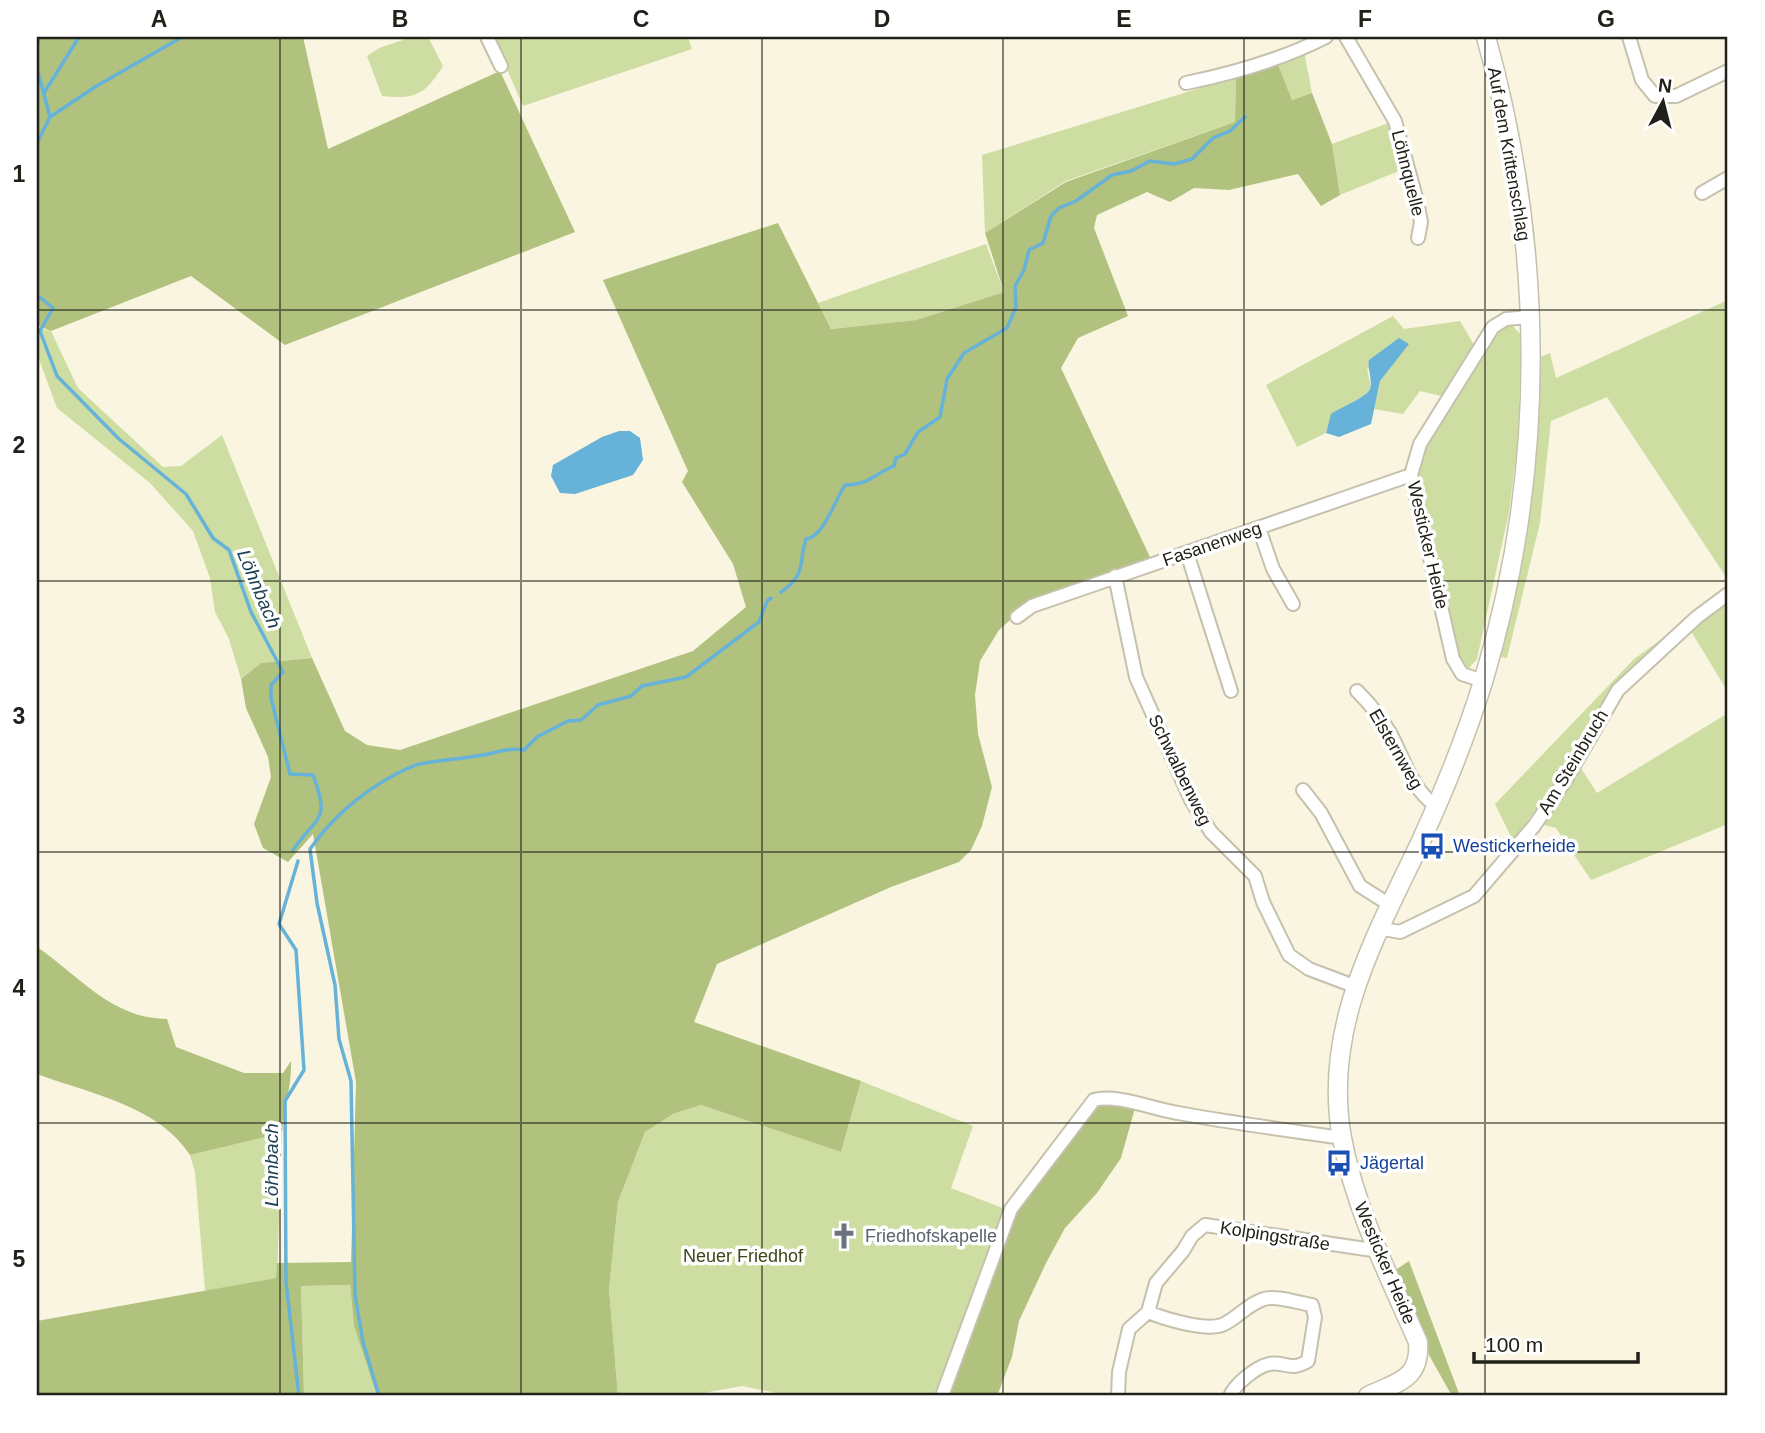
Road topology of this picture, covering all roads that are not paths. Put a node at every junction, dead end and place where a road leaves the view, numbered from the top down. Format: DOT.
graph roads {
  1 [pos="487,37"];
  2 [pos="1325,37"];
  3 [pos="1346,37"];
  4 [pos="1486,37"];
  5 [pos="1629,37"];
  6 [pos="501,66"];
  7 [pos="1728,71"];
  8 [pos="1185,83"];
  9 [pos="1728,178"];
  10 [pos="1702,192"];
  11 [pos="1418,239"];
  12 [pos="1528,272"];
  13 [pos="1530,317"];
  14 [pos="1411,475"];
  15 [pos="1259,528"];
  16 [pos="1187,552"];
  17 [pos="1115,576"];
  18 [pos="1728,594"];
  19 [pos="1293,604"];
  20 [pos="1017,617"];
  21 [pos="1483,681"];
  22 [pos="1231,691"];
  23 [pos="1357,691"];
  24 [pos="1303,790"];
  25 [pos="1437,807"];
  26 [pos="1390,905"];
  27 [pos="1378,928"];
  28 [pos="1354,986"];
  29 [pos="1342,1138"];
  30 [pos="1379,1251"];
  31 [pos="1148,1312"];
  32 [pos="943,1396"];
  33 [pos="1118,1396"];
  34 [pos="1230,1396"];
  35 [pos="1368,1396"];
  1 -- 6 [label="street"];
  2 -- 8 [label="street"];
  3 -- 11 [label="street, Löhnquelle"];
  4 -- 12 [label="street, Auf dem Krittenschlag"];
  5 -- 7 [label="street"];
  9 -- 10 [label="street"];
  12 -- 13 [label="street, Westicker Heide"];
  13 -- 14 [label="street, Westicker Heide"];
  13 -- 21 [label="street, Westicker Heide"];
  14 -- 15 [label="street, Fasanenweg"];
  14 -- 21 [label="street, Westicker Heide"];
  15 -- 16 [label="street, Fasanenweg"];
  15 -- 19 [label="street"];
  16 -- 17 [label="street, Fasanenweg"];
  16 -- 22 [label="street"];
  17 -- 20 [label="street, Fasanenweg"];
  17 -- 28 [label="street, Schwalbenweg"];
  18 -- 27 [label="street, Am Steinbruch"];
  21 -- 25 [label="street, Westicker Heide"];
  23 -- 25 [label="street, Elsternweg"];
  24 -- 26 [label="street"];
  25 -- 26 [label="street, Westicker Heide"];
  26 -- 27 [label="street, Westicker Heide"];
  27 -- 28 [label="street, Westicker Heide"];
  28 -- 29 [label="street, Westicker Heide"];
  29 -- 30 [label="street, Westicker Heide"];
  29 -- 32 [label="street"];
  30 -- 31 [label="street, Kolpingstraße"];
  30 -- 35 [label="street, Westicker Heide"];
  31 -- 33 [label="street, Kolpingstraße"];
  31 -- 34 [label="street"];
}
